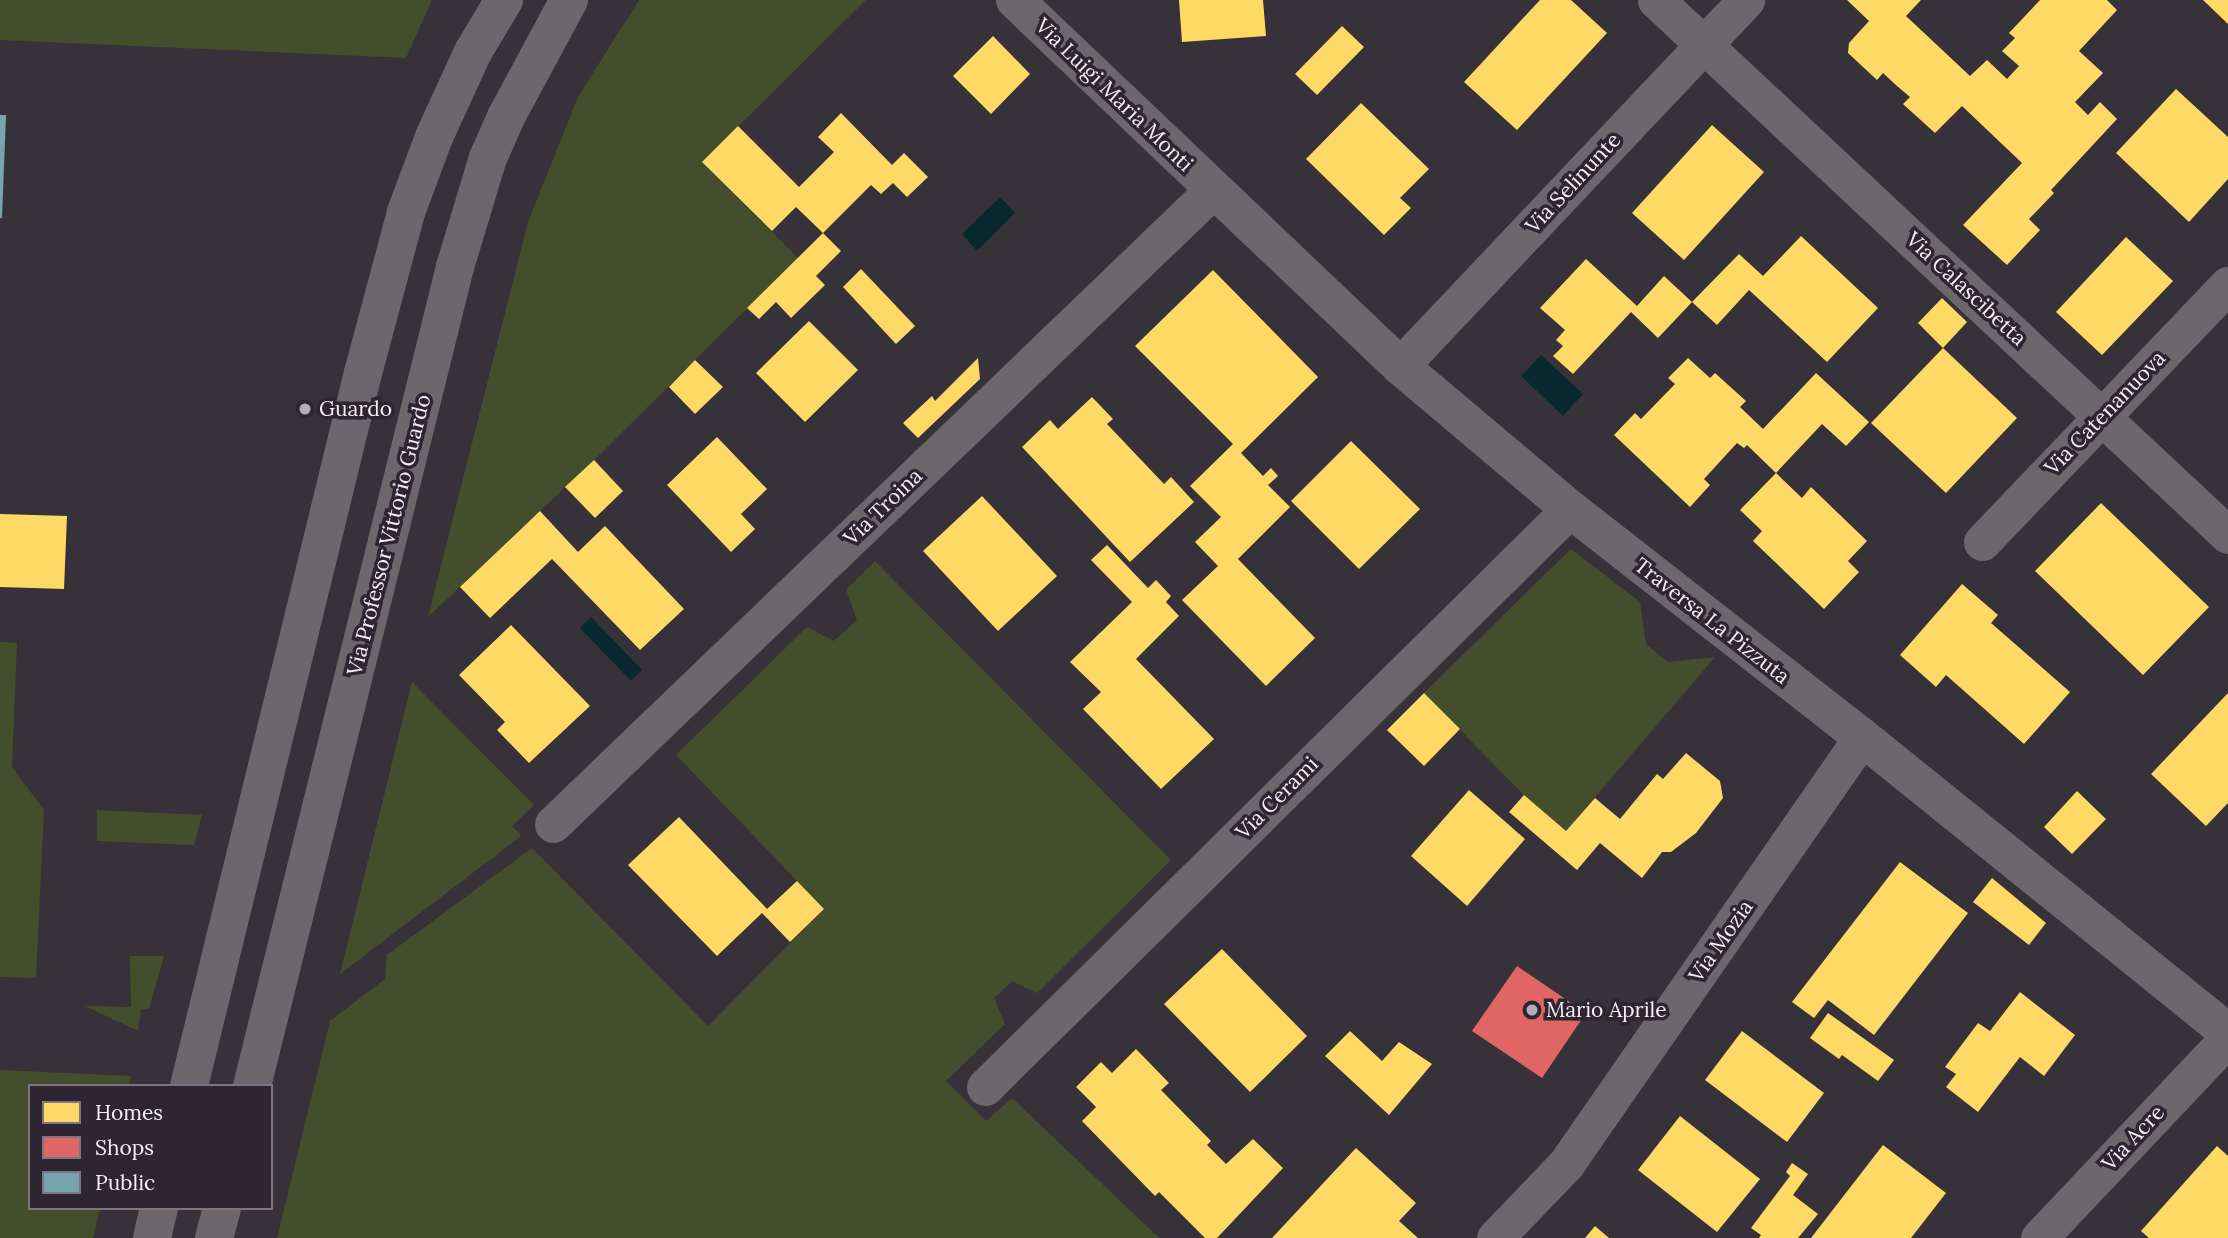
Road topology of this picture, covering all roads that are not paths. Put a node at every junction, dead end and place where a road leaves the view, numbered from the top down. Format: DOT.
graph roads {
  1 [pos="504,0"];
  2 [pos="569,0"];
  3 [pos="1015,0"];
  4 [pos="1656,0"];
  5 [pos="1746,0"];
  6 [pos="1703,46"];
  7 [pos="1213,190"];
  8 [pos="2228,285"];
  9 [pos="1400,366"];
  10 [pos="2102,416"];
  11 [pos="1570,509"];
  12 [pos="2228,534"];
  13 [pos="1982,542"];
  14 [pos="1862,737"];
  15 [pos="553,824"];
  16 [pos="2228,1035"];
  17 [pos="189,1084"];
  18 [pos="252,1084"];
  19 [pos="985,1087"];
  20 [pos="159,1210"];
  21 [pos="221,1210"];
  22 [pos="152,1238"];
  23 [pos="214,1238"];
  24 [pos="1495,1238"];
  25 [pos="2039,1238"];
  1 -- 17 [label="street"];
  2 -- 18 [label="street, Via Professor Vittorio Guardo"];
  3 -- 7 [label="street, Via Luigi Maria Monti"];
  4 -- 6 [label="street, Via Calascibetta"];
  5 -- 6 [label="street, Via Selinunte"];
  6 -- 9 [label="street, Via Selinunte"];
  6 -- 10 [label="street, Via Calascibetta"];
  7 -- 9 [label="street, Traversa La Pizzuta"];
  7 -- 15 [label="street, Via Troina"];
  8 -- 10 [label="street, Via Catenanuova"];
  9 -- 11 [label="street, Traversa La Pizzuta"];
  10 -- 12 [label="street, Via Calascibetta"];
  10 -- 13 [label="street, Via Catenanuova"];
  11 -- 14 [label="street, Traversa La Pizzuta"];
  11 -- 19 [label="street, Via Cerami"];
  14 -- 16 [label="street, Traversa La Pizzuta"];
  14 -- 24 [label="street, Via Mozia"];
  16 -- 25 [label="street, Via Acre"];
  20 -- 22 [label="street"];
  21 -- 23 [label="street"];
}
